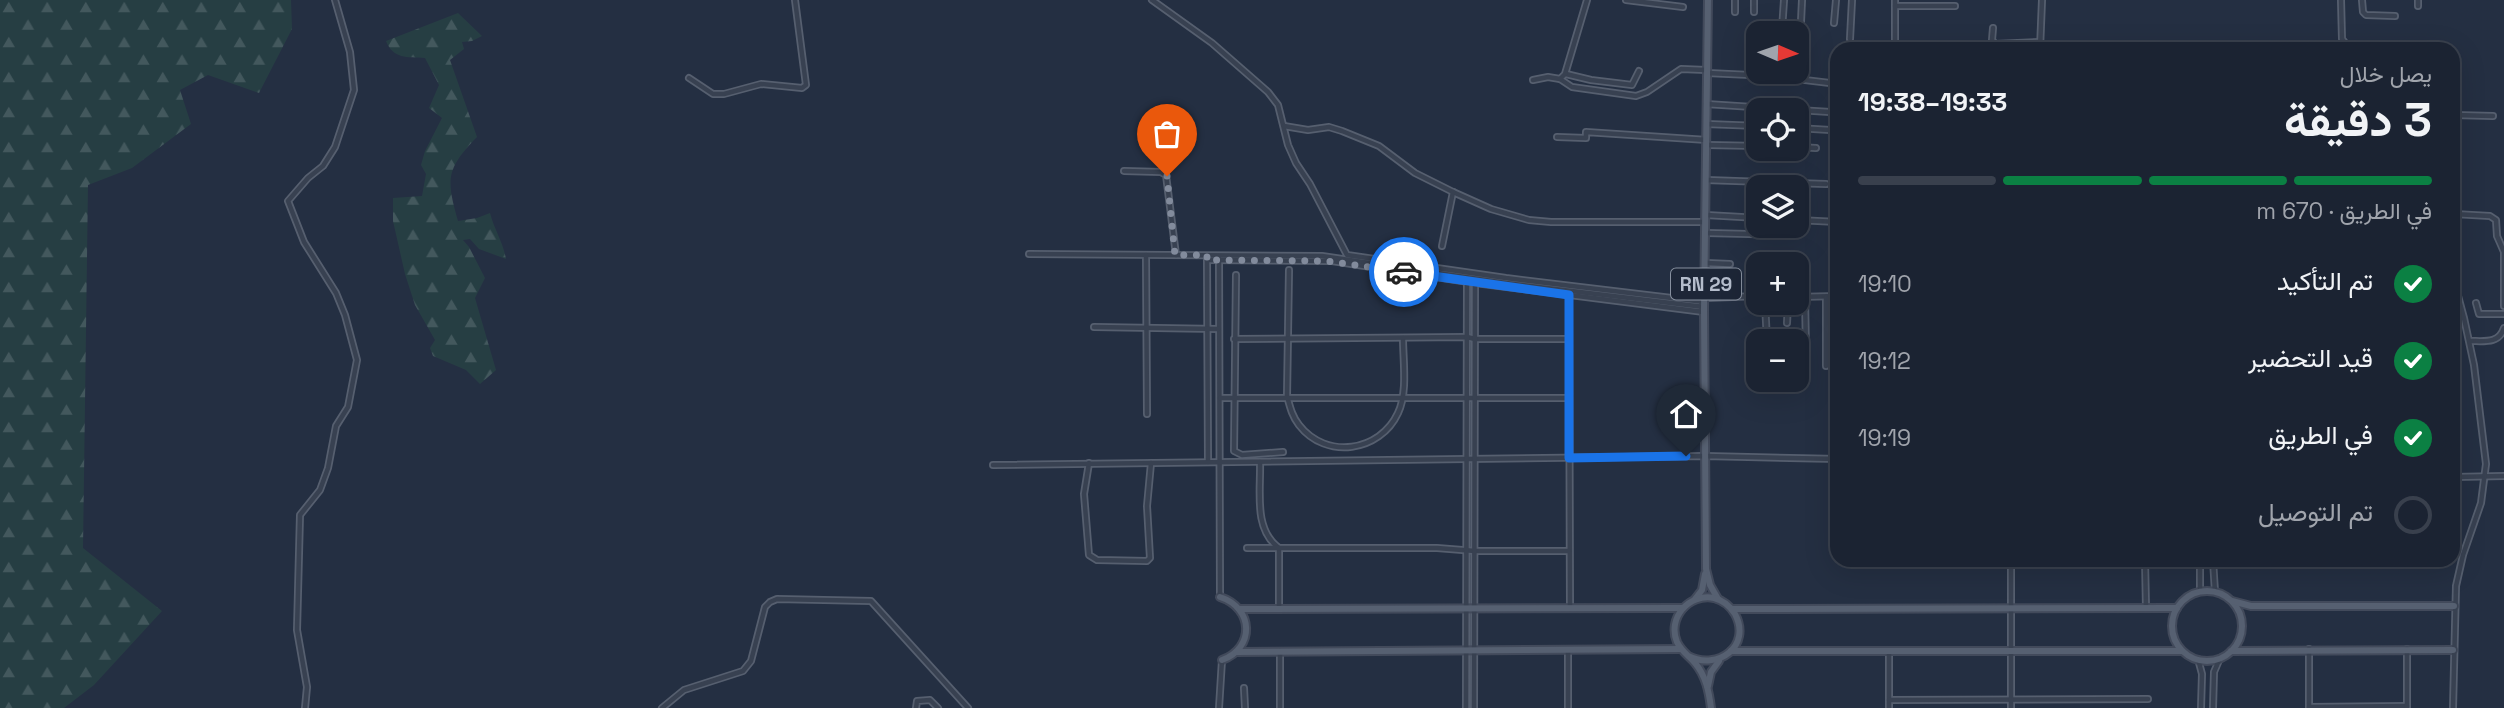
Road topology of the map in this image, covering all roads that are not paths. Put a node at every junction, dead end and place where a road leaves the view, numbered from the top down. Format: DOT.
graph roads {
  1 [pos="335,0"];
  2 [pos="795,0"];
  3 [pos="1152,0"];
  4 [pos="1587,0"];
  5 [pos="1626,0"];
  6 [pos="1708,0"];
  7 [pos="1735,0"];
  8 [pos="1755,0"];
  9 [pos="1784,0"];
  10 [pos="1802,0"];
  11 [pos="1836,0"];
  12 [pos="1852,0"];
  13 [pos="2042,0"];
  14 [pos="2341,0"];
  15 [pos="2362,0"];
  16 [pos="1895,3"];
  17 [pos="1955,6"];
  18 [pos="1683,7"];
  19 [pos="1735,12"];
  20 [pos="1754,12"];
  21 [pos="2395,16"];
  22 [pos="1783,21"];
  23 [pos="1801,21"];
  24 [pos="1834,23"];
  25 [pos="1993,28"];
  26 [pos="1850,39"];
  27 [pos="1895,42"];
  28 [pos="1994,42"];
  29 [pos="2040,42"];
  30 [pos="2344,42"];
  31 [pos="1639,71"];
  32 [pos="1707,71"];
  33 [pos="1563,76"];
  34 [pos="689,78"];
  35 [pos="1533,80"];
  36 [pos="1830,83"];
  37 [pos="1706,104"];
  38 [pos="1830,112"];
  39 [pos="2460,115"];
  40 [pos="2493,116"];
  41 [pos="1706,124"];
  42 [pos="1284,126"];
  43 [pos="1746,126"];
  44 [pos="1809,129"];
  45 [pos="1830,130"];
  46 [pos="1557,137"];
  47 [pos="1707,143"];
  48 [pos="1746,145"];
  49 [pos="1809,148"];
  50 [pos="1816,148"];
  51 [pos="1124,171"];
  52 [pos="1706,180"];
  53 [pos="1826,184"];
  54 [pos="1452,192"];
  55 [pos="2460,214"];
  56 [pos="1706,218"];
  57 [pos="1746,218"];
  58 [pos="1809,221"];
  59 [pos="1830,222"];
  60 [pos="1706,233"];
  61 [pos="1746,234"];
  62 [pos="1442,246"];
  63 [pos="1029,254"];
  64 [pos="1146,254"];
  65 [pos="1175,255"];
  66 [pos="1207,257"];
  67 [pos="1219,257"];
  68 [pos="1706,263"];
  69 [pos="1730,264"];
  70 [pos="1289,270"];
  71 [pos="1236,275"];
  72 [pos="1467,279"];
  73 [pos="1475,281"];
  74 [pos="1569,293"];
  75 [pos="1809,297"];
  76 [pos="1826,297"];
  77 [pos="1830,297"];
  78 [pos="1746,298"];
  79 [pos="2476,303"];
  80 [pos="2460,304"];
  81 [pos="1705,305"];
  82 [pos="2504,306"];
  83 [pos="2504,314"];
  84 [pos="1787,315"];
  85 [pos="1787,323"];
  86 [pos="1094,327"];
  87 [pos="1146,328"];
  88 [pos="1207,328"];
  89 [pos="2504,328"];
  90 [pos="1218,329"];
  91 [pos="1467,337"];
  92 [pos="1288,338"];
  93 [pos="1403,338"];
  94 [pos="1234,339"];
  95 [pos="1475,339"];
  96 [pos="1569,339"];
  97 [pos="2470,341"];
  98 [pos="1826,366"];
  99 [pos="1467,397"];
  100 [pos="1220,398"];
  101 [pos="1234,398"];
  102 [pos="1287,398"];
  103 [pos="1403,398"];
  104 [pos="1475,398"];
  105 [pos="1569,398"];
  106 [pos="1147,414"];
  107 [pos="1283,452"];
  108 [pos="1705,456"];
  109 [pos="1569,458"];
  110 [pos="1466,459"];
  111 [pos="1475,459"];
  112 [pos="1830,459"];
  113 [pos="1208,462"];
  114 [pos="1221,462"];
  115 [pos="1260,462"];
  116 [pos="1088,463"];
  117 [pos="1151,463"];
  118 [pos="993,465"];
  119 [pos="2504,476"];
  120 [pos="2460,477"];
  121 [pos="2486,478"];
  122 [pos="1247,548"];
  123 [pos="1279,548"];
  124 [pos="1466,550"];
  125 [pos="1475,551"];
  126 [pos="1569,551"];
  127 [pos="2460,566"];
  128 [pos="2011,567"];
  129 [pos="2145,567"];
  130 [pos="2200,567"];
  131 [pos="2213,567"];
  132 [pos="2460,567"];
  133 [pos="1706,569"];
  134 [pos="2200,592"];
  135 [pos="2215,592"];
  136 [pos="1220,597"];
  137 [pos="1718,599"];
  138 [pos="1693,600"];
  139 [pos="2232,601"];
  140 [pos="2454,606"];
  141 [pos="1466,607"];
  142 [pos="1474,607"];
  143 [pos="1570,607"];
  144 [pos="1279,608"];
  145 [pos="1683,608"];
  146 [pos="2011,608"];
  147 [pos="2147,608"];
  148 [pos="2178,608"];
  149 [pos="1240,609"];
  150 [pos="1732,609"];
  151 [pos="1681,649"];
  152 [pos="2309,649"];
  153 [pos="2407,649"];
  154 [pos="1466,650"];
  155 [pos="1474,650"];
  156 [pos="1568,650"];
  157 [pos="2453,650"];
  158 [pos="1280,651"];
  159 [pos="1731,651"];
  160 [pos="1889,651"];
  161 [pos="2011,651"];
  162 [pos="2182,651"];
  163 [pos="2231,651"];
  164 [pos="1236,652"];
  165 [pos="1688,656"];
  166 [pos="1723,657"];
  167 [pos="2220,658"];
  168 [pos="2198,659"];
  169 [pos="1222,660"];
  170 [pos="1244,688"];
  171 [pos="1708,691"];
  172 [pos="2011,699"];
  173 [pos="2148,699"];
  174 [pos="1889,700"];
  175 [pos="2309,707"];
  176 [pos="2407,707"];
  177 [pos="306,708"];
  178 [pos="662,708"];
  179 [pos="916,708"];
  180 [pos="938,708"];
  181 [pos="968,708"];
  182 [pos="1219,708"];
  183 [pos="1245,708"];
  184 [pos="1280,708"];
  185 [pos="1465,708"];
  186 [pos="1474,708"];
  187 [pos="1568,708"];
  188 [pos="1711,708"];
  189 [pos="1889,708"];
  190 [pos="2011,708"];
  191 [pos="2201,708"];
  192 [pos="2213,708"];
  193 [pos="2453,708"];
  1 -- 177 [label="street"];
  2 -- 34 [label="street"];
  3 -- 42 [label="street"];
  4 -- 33 [label="street"];
  5 -- 18 [label="street"];
  6 -- 32 [label="main road, RN 29"];
  7 -- 19 [label="street"];
  8 -- 20 [label="street"];
  9 -- 22 [label="street"];
  10 -- 23 [label="street"];
  11 -- 24 [label="street"];
  12 -- 26 [label="street"];
  13 -- 29 [label="street"];
  14 -- 30 [label="street"];
  15 -- 21 [label="street"];
  16 -- 17 [label="street"];
  16 -- 27 [label="street"];
  25 -- 28 [label="street"];
  31 -- 33 [label="street"];
  32 -- 33 [label="street"];
  32 -- 36 [label="street"];
  32 -- 37 [label="main road, RN 29"];
  33 -- 35 [label="street"];
  37 -- 38 [label="street"];
  37 -- 41 [label="main road, RN 29"];
  39 -- 40 [label="street"];
  41 -- 43 [label="street"];
  41 -- 47 [label="main road, RN 29"];
  42 -- 54 [label="street"];
  42 -- 81 [label="street"];
  44 -- 45 [label="street"];
  46 -- 47 [label="street"];
  47 -- 48 [label="street"];
  47 -- 52 [label="main road, RN 29"];
  49 -- 50 [label="street"];
  51 -- 65 [label="street"];
  52 -- 53 [label="street"];
  52 -- 56 [label="main road, RN 29"];
  54 -- 56 [label="street"];
  54 -- 62 [label="street"];
  55 -- 82 [label="street"];
  56 -- 57 [label="street"];
  56 -- 60 [label="main road, RN 29"];
  58 -- 59 [label="street"];
  60 -- 61 [label="street"];
  60 -- 68 [label="main road, RN 29"];
  63 -- 64 [label="street"];
  64 -- 65 [label="street"];
  64 -- 87 [label="street"];
  65 -- 66 [label="street"];
  66 -- 67 [label="street"];
  66 -- 88 [label="street"];
  67 -- 72 [label="street"];
  67 -- 90 [label="street"];
  68 -- 69 [label="street"];
  68 -- 81 [label="main road, RN 29"];
  70 -- 92 [label="street"];
  71 -- 94 [label="street"];
  72 -- 73 [label="street"];
  72 -- 91 [label="street"];
  73 -- 74 [label="street"];
  73 -- 95 [label="street"];
  74 -- 81 [label="street"];
  74 -- 96 [label="street"];
  75 -- 76 [label="street"];
  76 -- 77 [label="street"];
  76 -- 98 [label="street"];
  78 -- 81 [label="street"];
  79 -- 83 [label="street"];
  80 -- 97 [label="street"];
  81 -- 108 [label="main road, RN 29"];
  84 -- 85 [label="street"];
  86 -- 87 [label="street"];
  87 -- 88 [label="street"];
  87 -- 106 [label="street"];
  88 -- 90 [label="street"];
  88 -- 113 [label="street"];
  89 -- 97 [label="street"];
  90 -- 100 [label="street"];
  91 -- 93 [label="street"];
  91 -- 95 [label="street"];
  91 -- 99 [label="street"];
  92 -- 93 [label="street"];
  92 -- 94 [label="street"];
  92 -- 102 [label="street"];
  93 -- 103 [label="street"];
  94 -- 101 [label="street"];
  95 -- 96 [label="street"];
  95 -- 104 [label="street"];
  96 -- 105 [label="street"];
  97 -- 121 [label="street"];
  99 -- 103 [label="street"];
  99 -- 104 [label="street"];
  99 -- 110 [label="street"];
  100 -- 101 [label="street"];
  100 -- 114 [label="street"];
  101 -- 102 [label="street"];
  101 -- 107 [label="street"];
  102 -- 103 [label="street"];
  102 -- 103 [label="street"];
  104 -- 105 [label="street"];
  104 -- 111 [label="street"];
  105 -- 109 [label="street"];
  108 -- 109 [label="street"];
  108 -- 112 [label="street"];
  108 -- 133 [label="main road, RN 29"];
  109 -- 111 [label="street"];
  109 -- 126 [label="street"];
  110 -- 111 [label="street"];
  110 -- 115 [label="street"];
  110 -- 124 [label="street"];
  111 -- 125 [label="street"];
  113 -- 114 [label="street"];
  113 -- 117 [label="street"];
  114 -- 115 [label="street"];
  114 -- 136 [label="street"];
  115 -- 123 [label="street"];
  116 -- 117 [label="street"];
  116 -- 117 [label="street"];
  116 -- 118 [label="street"];
  119 -- 121 [label="street"];
  120 -- 121 [label="street"];
  121 -- 127 [label="street"];
  122 -- 123 [label="street"];
  123 -- 124 [label="street"];
  123 -- 144 [label="street"];
  124 -- 125 [label="street"];
  124 -- 141 [label="street"];
  125 -- 126 [label="street"];
  125 -- 142 [label="street"];
  126 -- 143 [label="street"];
  128 -- 146 [label="street"];
  129 -- 147 [label="street"];
  130 -- 134 [label="street"];
  131 -- 135 [label="street"];
  132 -- 140 [label="street"];
  133 -- 137 [label="main road, RN 29"];
  133 -- 138 [label="main road, RN 29"];
  134 -- 135 [label="main road"];
  134 -- 148 [label="main road"];
  135 -- 139 [label="main road"];
  136 -- 149 [label="main road"];
  137 -- 138 [label="main road"];
  137 -- 150 [label="main road"];
  138 -- 145 [label="main road, RN 29"];
  139 -- 140 [label="main road"];
  139 -- 163 [label="main road"];
  140 -- 157 [label="street"];
  141 -- 142 [label="main road"];
  141 -- 144 [label="main road"];
  141 -- 154 [label="street"];
  142 -- 143 [label="main road"];
  142 -- 155 [label="street"];
  143 -- 145 [label="main road"];
  144 -- 149 [label="main road"];
  145 -- 151 [label="main road"];
  146 -- 147 [label="main road"];
  146 -- 150 [label="main road"];
  146 -- 161 [label="street"];
  147 -- 148 [label="main road"];
  148 -- 162 [label="main road"];
  149 -- 164 [label="main road"];
  150 -- 159 [label="main road"];
  151 -- 156 [label="main road"];
  151 -- 165 [label="main road"];
  152 -- 153 [label="main road"];
  152 -- 163 [label="main road"];
  152 -- 175 [label="street"];
  153 -- 157 [label="main road"];
  153 -- 176 [label="street"];
  154 -- 155 [label="main road"];
  154 -- 158 [label="main road"];
  154 -- 185 [label="street"];
  155 -- 156 [label="main road"];
  155 -- 186 [label="street"];
  156 -- 187 [label="street"];
  157 -- 193 [label="street"];
  158 -- 164 [label="main road"];
  158 -- 184 [label="street"];
  159 -- 160 [label="main road"];
  159 -- 166 [label="main road"];
  160 -- 161 [label="main road"];
  160 -- 174 [label="street"];
  161 -- 162 [label="main road"];
  161 -- 172 [label="street"];
  162 -- 168 [label="main road"];
  163 -- 167 [label="main road"];
  164 -- 169 [label="main road"];
  165 -- 166 [label="main road"];
  165 -- 171 [label="main road"];
  166 -- 171 [label="main road"];
  167 -- 168 [label="main road"];
  167 -- 192 [label="street"];
  168 -- 191 [label="street"];
  169 -- 182 [label="street"];
  170 -- 183 [label="street"];
  171 -- 188 [label="main road"];
  172 -- 173 [label="street"];
  172 -- 174 [label="street"];
  172 -- 190 [label="street"];
  174 -- 189 [label="street"];
  175 -- 176 [label="street"];
  178 -- 181 [label="street"];
  179 -- 180 [label="street"];
}
